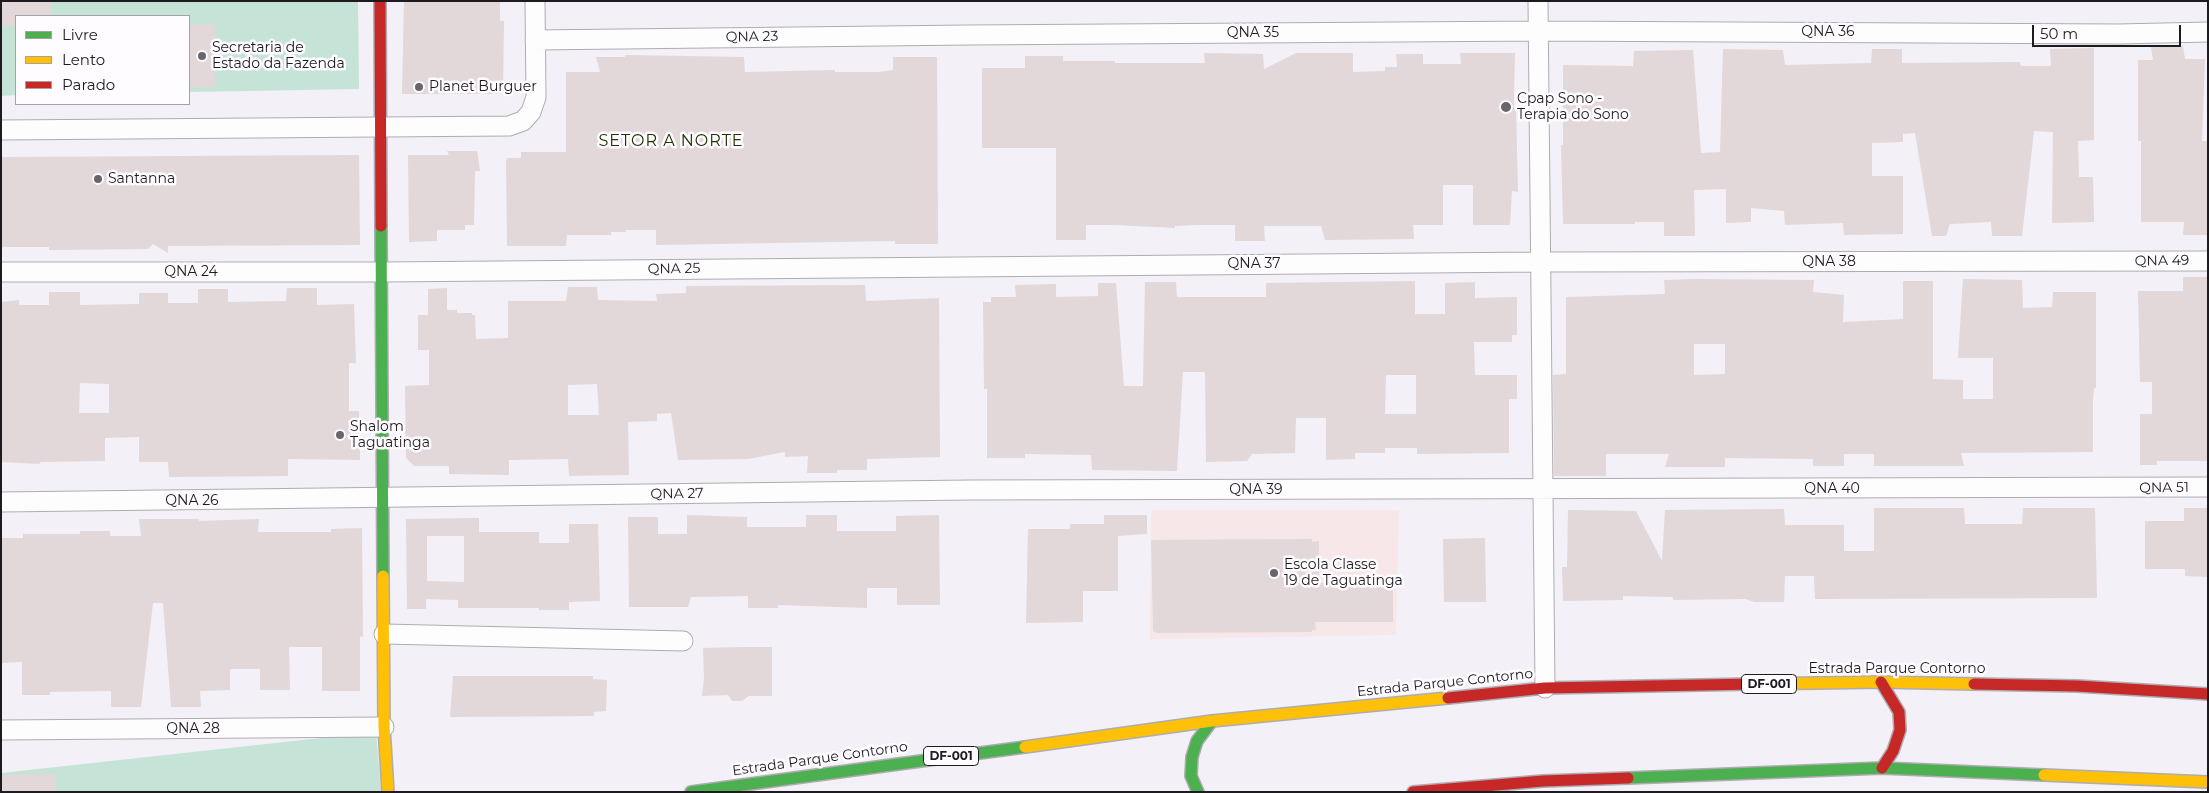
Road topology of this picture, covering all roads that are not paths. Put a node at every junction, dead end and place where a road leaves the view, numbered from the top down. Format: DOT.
graph roads {
  1 [pos="380,1"];
  2 [pos="535,1"];
  3 [pos="1538,1"];
  4 [pos="1539,31"];
  5 [pos="2208,32"];
  6 [pos="968,34"];
  7 [pos="535,40"];
  8 [pos="381,127"];
  9 [pos="1,130"];
  10 [pos="2208,261"];
  11 [pos="1541,262"];
  12 [pos="2117,262"];
  13 [pos="967,266"];
  14 [pos="1,272"];
  15 [pos="382,272"];
  16 [pos="2208,487"];
  17 [pos="2121,488"];
  18 [pos="970,490"];
  19 [pos="1543,490"];
  20 [pos="383,499"];
  21 [pos="1,502"];
  22 [pos="384,634"];
  23 [pos="683,641"];
  24 [pos="1881,682"];
  25 [pos="1546,688"];
  26 [pos="2208,694"];
  27 [pos="1212,721"];
  28 [pos="384,727"];
  29 [pos="1,730"];
  30 [pos="1882,768"];
  31 [pos="2208,782"];
  32 [pos="712,790"];
  33 [pos="388,792"];
  34 [pos="691,792"];
  35 [pos="1198,792"];
  36 [pos="1413,792"];
  1 -- 8 [label="main road"];
  2 -- 7 [label="street"];
  3 -- 4 [label="street"];
  4 -- 5 [label="street, QNA 36"];
  4 -- 6 [label="street, QNA 35"];
  4 -- 11 [label="street"];
  6 -- 7 [label="street, QNA 23"];
  7 -- 8 [label="street"];
  8 -- 9 [label="street"];
  8 -- 15 [label="main road"];
  10 -- 12 [label="street, QNA 49"];
  11 -- 12 [label="street, QNA 38"];
  11 -- 13 [label="street, QNA 37"];
  11 -- 19 [label="street"];
  13 -- 15 [label="street, QNA 25"];
  14 -- 15 [label="street, QNA 24"];
  15 -- 20 [label="main road"];
  16 -- 17 [label="street, QNA 51"];
  17 -- 19 [label="street, QNA 40"];
  18 -- 19 [label="street, QNA 39"];
  18 -- 20 [label="street, QNA 27"];
  19 -- 25 [label="street"];
  20 -- 21 [label="street, QNA 26"];
  20 -- 22 [label="main road"];
  22 -- 23 [label="street"];
  22 -- 28 [label="main road"];
  24 -- 25 [label="main road, Estrada Parque Contorno / DF-001"];
  24 -- 26 [label="main road, Estrada Parque Contorno / DF-001"];
  24 -- 30 [label="main road"];
  25 -- 27 [label="main road, Estrada Parque Contorno / DF-001"];
  27 -- 32 [label="main road, Estrada Parque Contorno / DF-001"];
  27 -- 35 [label="main road"];
  28 -- 29 [label="street, QNA 28"];
  28 -- 33 [label="main road"];
  30 -- 31 [label="main road"];
  30 -- 36 [label="main road"];
  32 -- 34 [label="main road, Estrada Parque Contorno / DF-001"];
}
